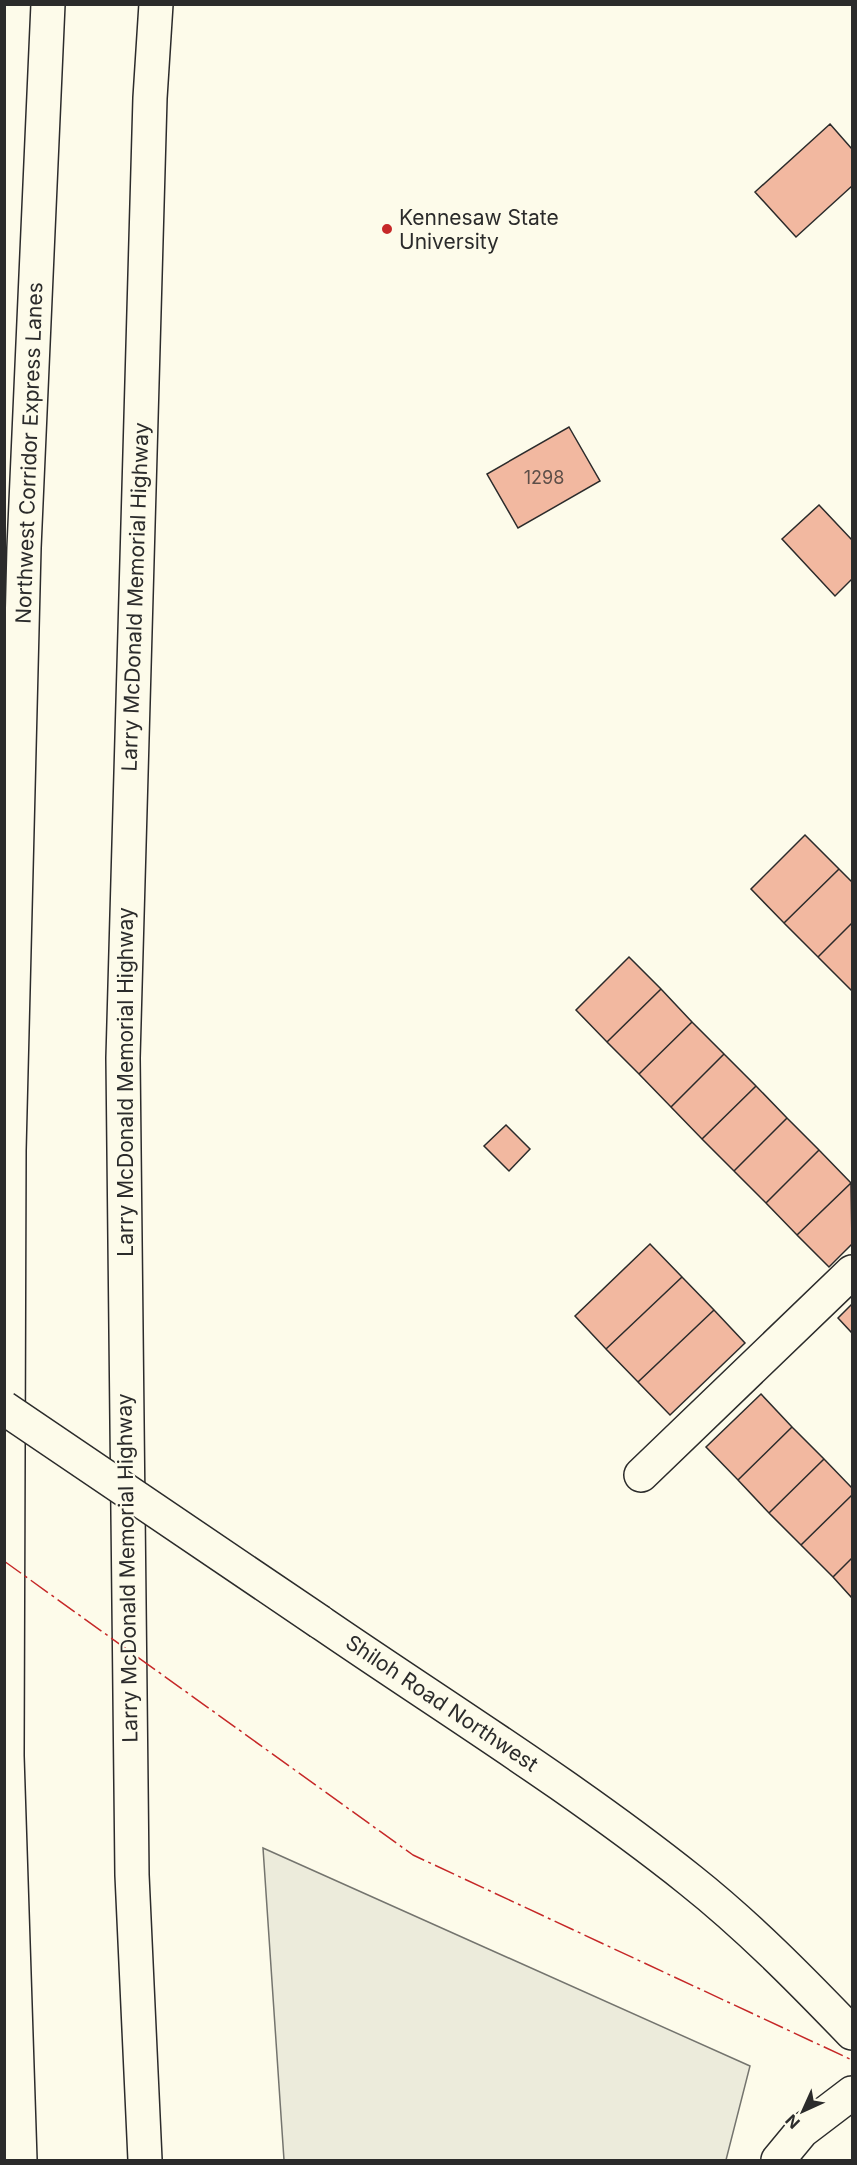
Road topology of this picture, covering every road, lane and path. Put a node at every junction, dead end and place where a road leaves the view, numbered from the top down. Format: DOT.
graph roads {
  1 [pos="48,4"];
  2 [pos="156,4"];
  3 [pos="852,1272"];
  4 [pos="4,1408"];
  5 [pos="641,1475"];
  6 [pos="852,2033"];
  7 [pos="852,2093"];
  8 [pos="20,2160"];
  9 [pos="146,2160"];
  10 [pos="778,2160"];
  1 -- 8 [label="main road, Northwest Corridor Express Lanes"];
  2 -- 9 [label="main road, Larry McDonald Memorial Highway"];
  3 -- 5 [label="main road"];
  4 -- 6 [label="main road, Shiloh Road Northwest, bridge"];
  7 -- 10 [label="main road"];
}
